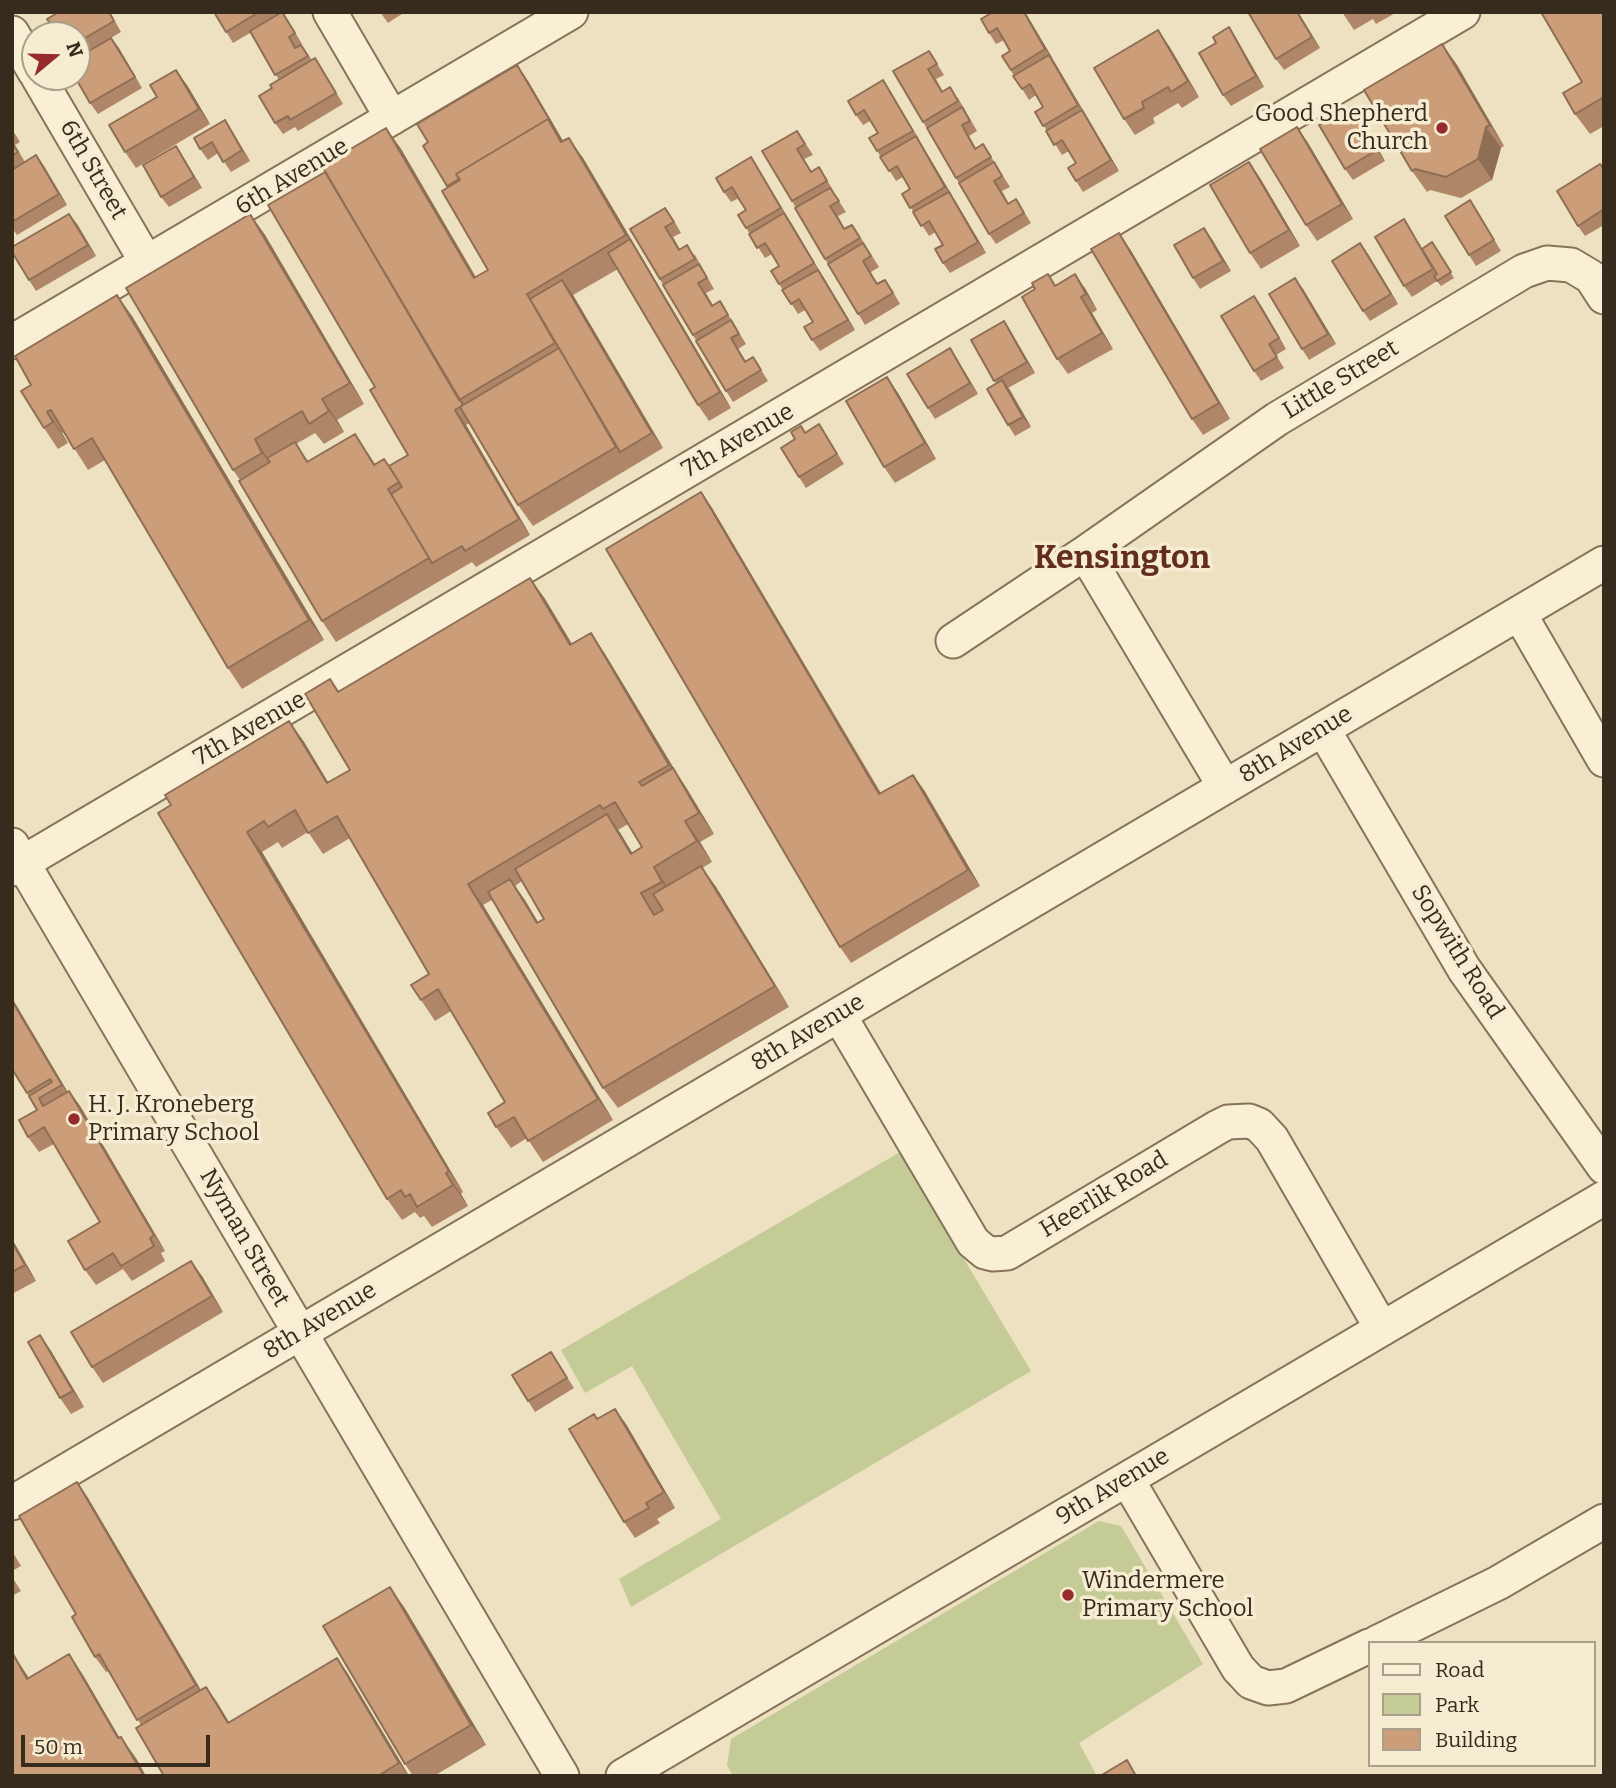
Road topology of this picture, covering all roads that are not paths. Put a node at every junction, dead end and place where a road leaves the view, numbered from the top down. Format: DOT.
graph roads {
  1 [pos="330,12"];
  2 [pos="571,12"];
  3 [pos="1463,12"];
  4 [pos="12,33"];
  5 [pos="21,48"];
  6 [pos="46,91"];
  7 [pos="392,118"];
  8 [pos="147,262"];
  9 [pos="1604,297"];
  10 [pos="12,342"];
  11 [pos="1085,553"];
  12 [pos="1604,562"];
  13 [pos="1520,613"];
  14 [pos="953,641"];
  15 [pos="1323,729"];
  16 [pos="1604,760"];
  17 [pos="1225,787"];
  18 [pos="16,859"];
  19 [pos="839,1015"];
  20 [pos="1604,1167"];
  21 [pos="1604,1198"];
  22 [pos="1382,1329"];
  23 [pos="300,1333"];
  24 [pos="1126,1479"];
  25 [pos="12,1503"];
  26 [pos="1604,1521"];
  27 [pos="1380,1641"];
  28 [pos="1368,1646"];
  29 [pos="562,1776"];
  30 [pos="623,1776"];
  1 -- 7 [label="street"];
  2 -- 7 [label="street, 6th Avenue"];
  3 -- 18 [label="street, 7th Avenue"];
  4 -- 5 [label="street"];
  6 -- 8 [label="street, 6th Street"];
  7 -- 8 [label="street, 6th Avenue"];
  8 -- 10 [label="street, 6th Avenue"];
  9 -- 11 [label="street, Little Street"];
  11 -- 14 [label="street, Little Street"];
  11 -- 17 [label="street"];
  12 -- 13 [label="street, 8th Avenue"];
  13 -- 15 [label="street, 8th Avenue"];
  13 -- 16 [label="street"];
  15 -- 17 [label="street, 8th Avenue"];
  15 -- 20 [label="street, Sopwith Road"];
  17 -- 19 [label="street, 8th Avenue"];
  18 -- 23 [label="street, Nyman Street"];
  19 -- 22 [label="street, Heerlik Road"];
  19 -- 23 [label="street, 8th Avenue"];
  21 -- 22 [label="street, 9th Avenue"];
  22 -- 24 [label="street, 9th Avenue"];
  23 -- 25 [label="street, 8th Avenue"];
  23 -- 29 [label="street, Nyman Street"];
  24 -- 28 [label="street"];
  24 -- 30 [label="street, 9th Avenue"];
  26 -- 27 [label="street"];
}
